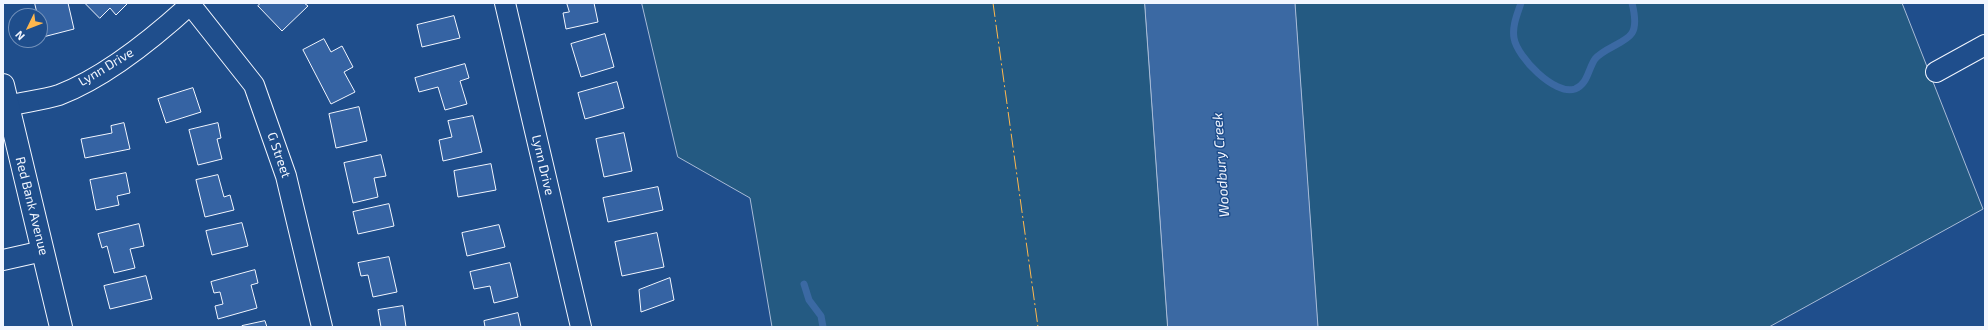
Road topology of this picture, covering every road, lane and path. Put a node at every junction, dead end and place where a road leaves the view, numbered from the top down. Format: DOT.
graph roads {
  1 [pos="504,3"];
  2 [pos="191,4"];
  3 [pos="1985,45"];
  4 [pos="1936,72"];
  5 [pos="5,96"];
  6 [pos="43,251"];
  7 [pos="3,260"];
  8 [pos="61,327"];
  9 [pos="322,327"];
  10 [pos="581,327"];
  1 -- 10 [label="street, Lynn Drive"];
  2 -- 5 [label="street, Lynn Drive"];
  2 -- 9 [label="street, G Street"];
  3 -- 4 [label="street"];
  5 -- 6 [label="street, Red Bank Avenue"];
  6 -- 7 [label="street"];
  6 -- 8 [label="street, Red Bank Avenue"];
}
